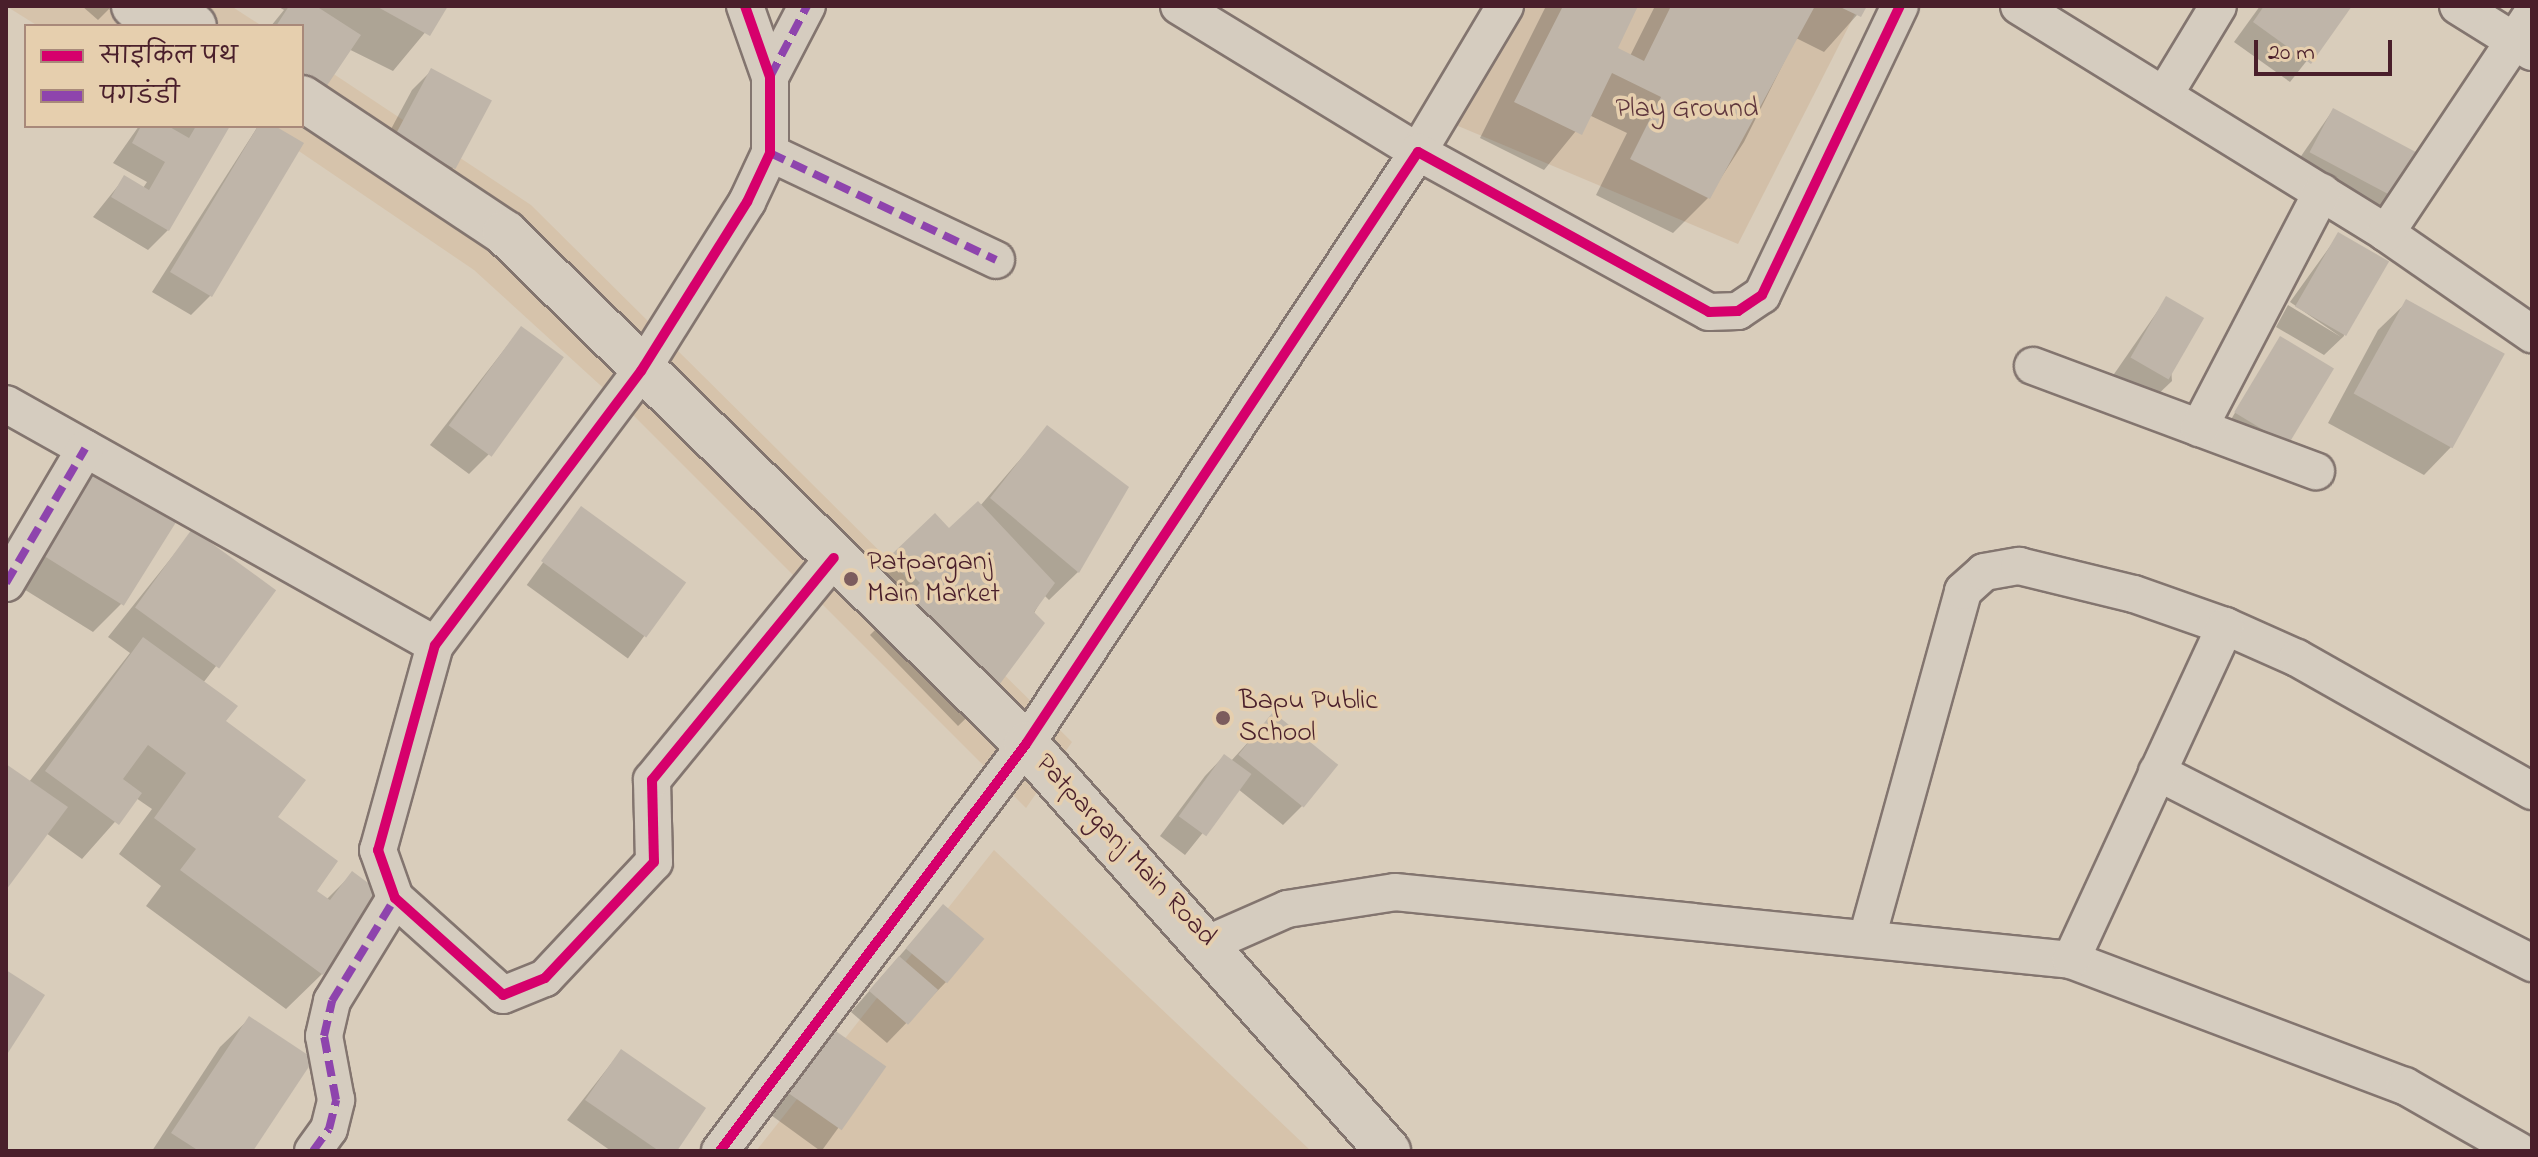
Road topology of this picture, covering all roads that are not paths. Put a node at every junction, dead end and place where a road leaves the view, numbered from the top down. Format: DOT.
graph roads {
  1 [pos="134,6"];
  2 [pos="745,6"];
  3 [pos="807,6"];
  4 [pos="1179,6"];
  5 [pos="1505,6"];
  6 [pos="1900,6"];
  7 [pos="2019,6"];
  8 [pos="2218,6"];
  9 [pos="2458,6"];
  10 [pos="188,24"];
  11 [pos="2526,36"];
  12 [pos="770,77"];
  13 [pos="2166,92"];
  14 [pos="304,99"];
  15 [pos="1418,152"];
  16 [pos="770,153"];
  17 [pos="2322,192"];
  18 [pos="2386,233"];
  19 [pos="996,260"];
  20 [pos="2532,334"];
  21 [pos="2033,366"];
  22 [pos="641,371"];
  23 [pos="6,404"];
  24 [pos="2199,428"];
  25 [pos="85,449"];
  26 [pos="2316,471"];
  27 [pos="834,558"];
  28 [pos="6,583"];
  29 [pos="2225,626"];
  30 [pos="435,645"];
  31 [pos="1026,744"];
  32 [pos="2157,772"];
  33 [pos="2532,791"];
  34 [pos="395,898"];
  35 [pos="1867,938"];
  36 [pos="1210,943"];
  37 [pos="2071,960"];
  38 [pos="2532,963"];
  39 [pos="313,1151"];
  40 [pos="720,1151"];
  41 [pos="1388,1151"];
  42 [pos="2519,1151"];
  1 -- 10 [label="street"];
  2 -- 12 [label="street"];
  3 -- 12 [label="street"];
  4 -- 15 [label="street"];
  5 -- 15 [label="street"];
  6 -- 15 [label="street"];
  7 -- 13 [label="street"];
  8 -- 13 [label="street"];
  9 -- 11 [label="street"];
  11 -- 18 [label="street"];
  12 -- 16 [label="street"];
  13 -- 17 [label="street"];
  14 -- 22 [label="street, Patparganj Main Road"];
  15 -- 31 [label="street"];
  16 -- 19 [label="street"];
  16 -- 22 [label="street"];
  17 -- 18 [label="street"];
  17 -- 24 [label="street"];
  18 -- 20 [label="street"];
  21 -- 24 [label="street"];
  22 -- 27 [label="street, Patparganj Main Road"];
  22 -- 30 [label="street"];
  23 -- 25 [label="street"];
  24 -- 26 [label="street"];
  25 -- 28 [label="street"];
  25 -- 30 [label="street"];
  27 -- 31 [label="street, Patparganj Main Road"];
  27 -- 34 [label="street"];
  29 -- 32 [label="street"];
  29 -- 33 [label="street"];
  29 -- 35 [label="street"];
  30 -- 34 [label="street"];
  31 -- 36 [label="street, Patparganj Main Road"];
  31 -- 40 [label="street"];
  32 -- 37 [label="street"];
  32 -- 38 [label="street"];
  34 -- 39 [label="street"];
  35 -- 36 [label="street"];
  35 -- 37 [label="street"];
  36 -- 41 [label="street, Patparganj Main Road"];
  37 -- 42 [label="street"];
}
